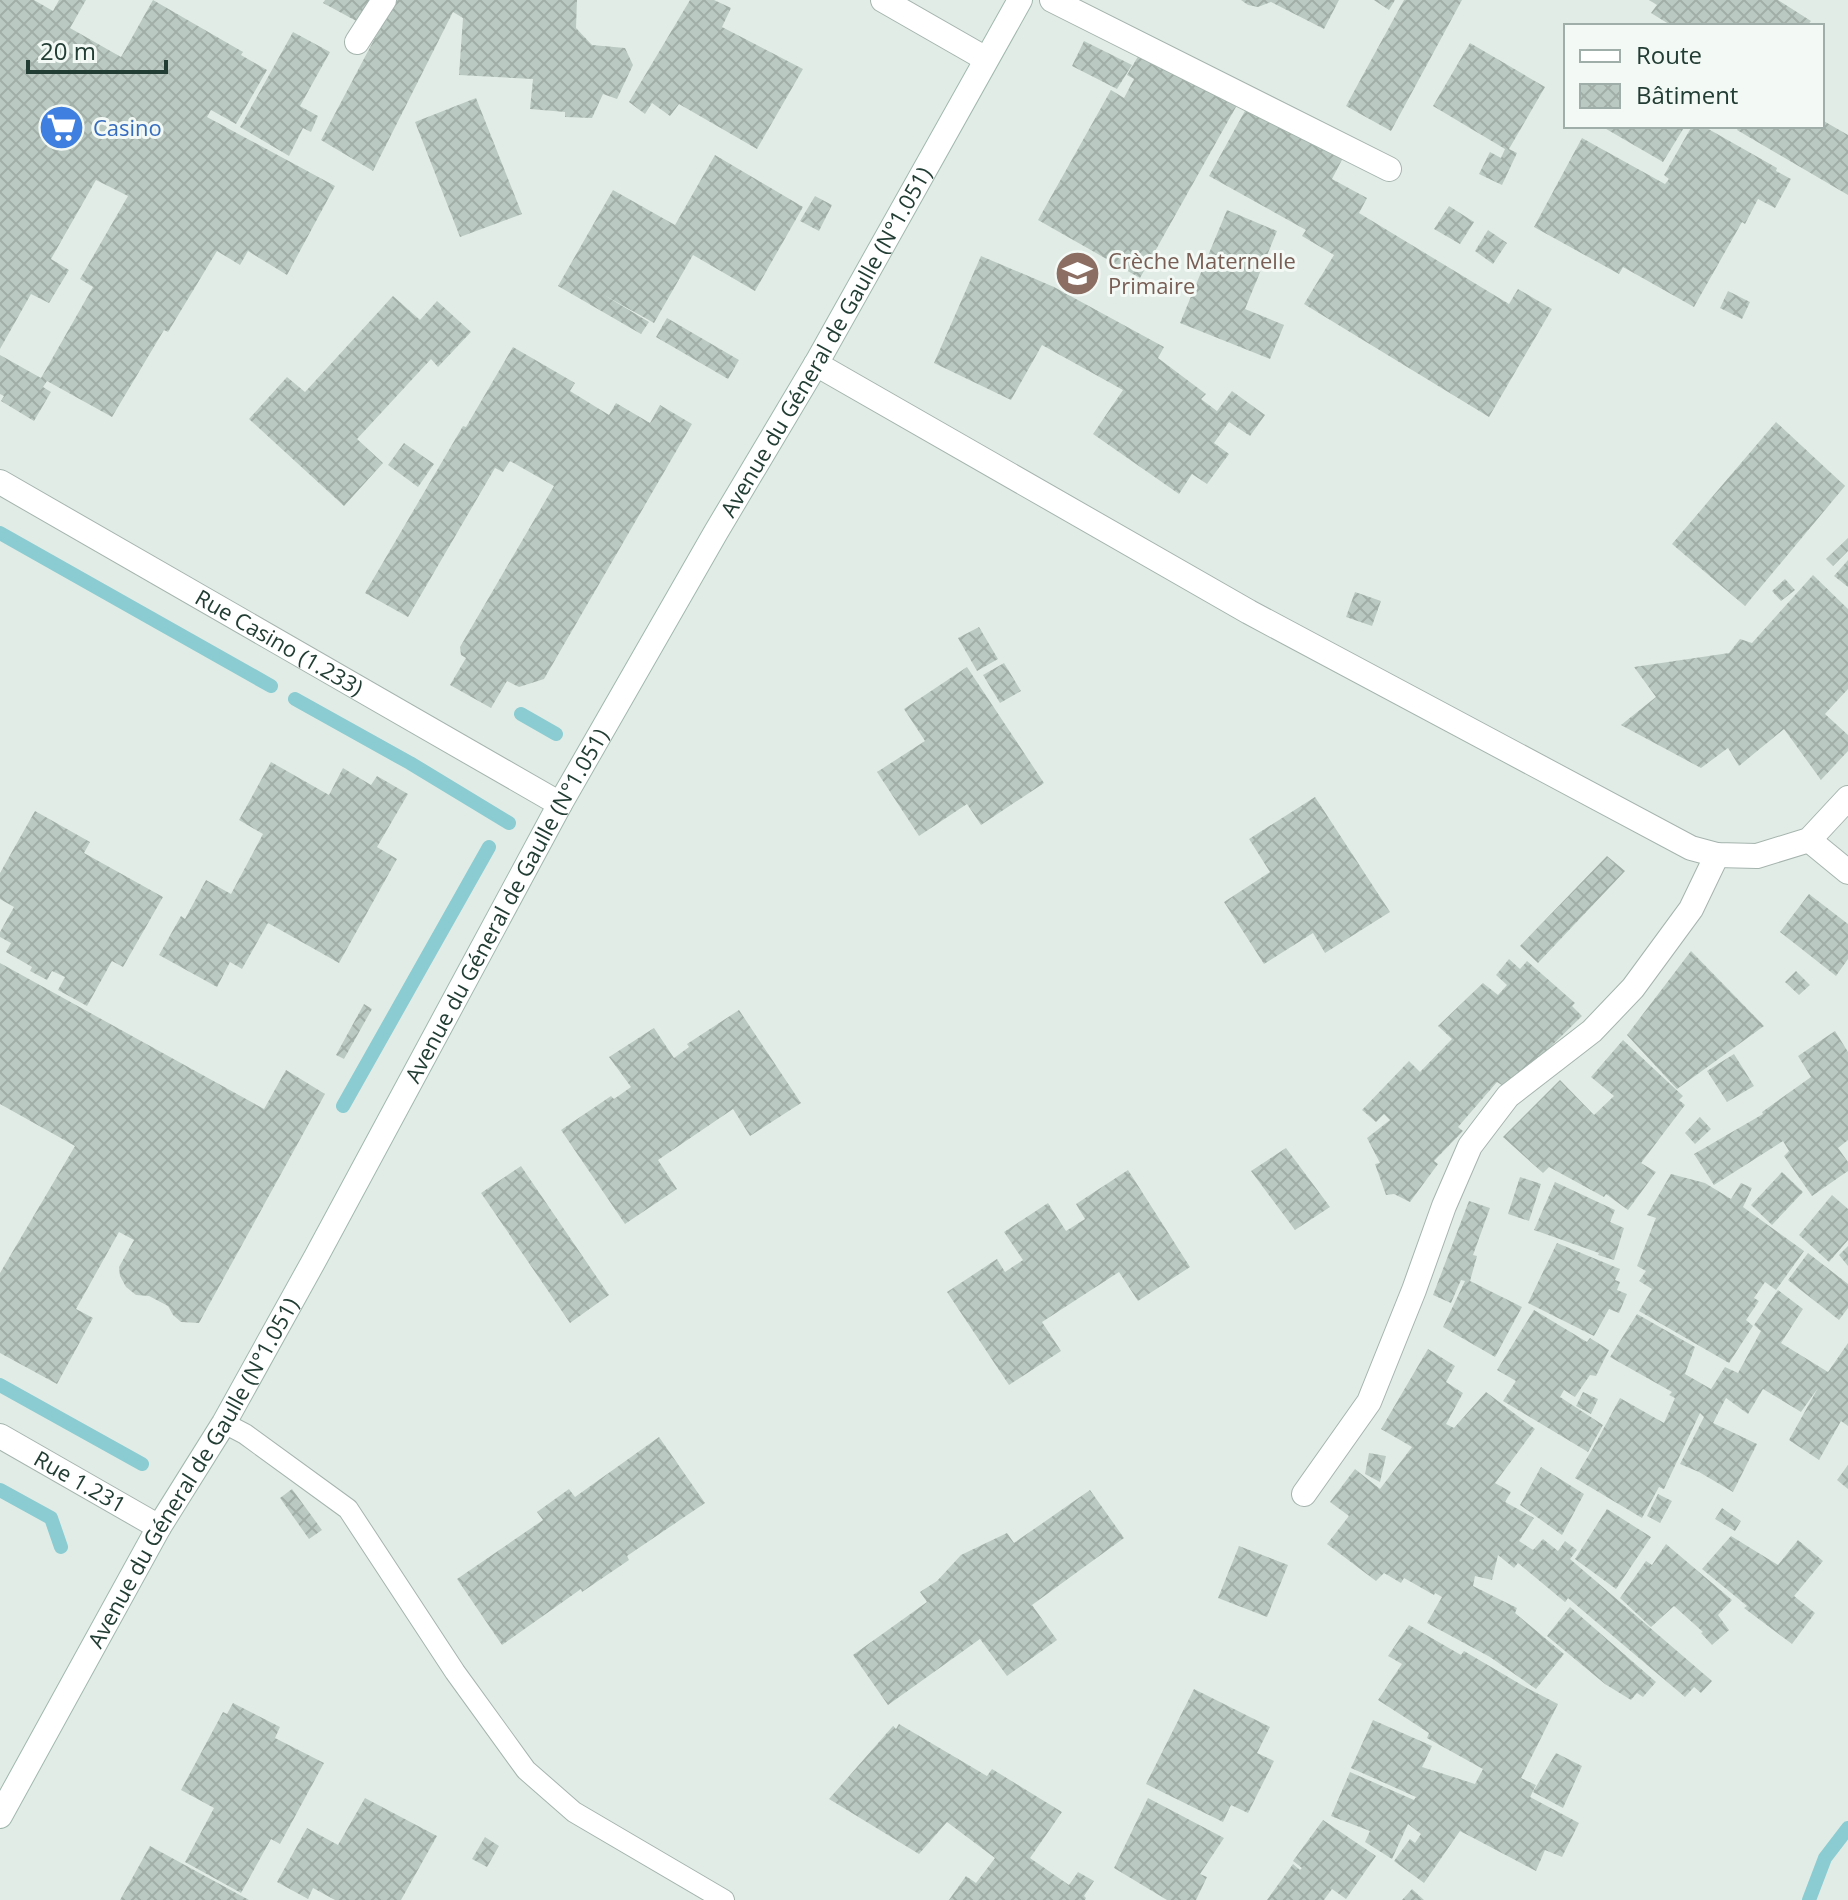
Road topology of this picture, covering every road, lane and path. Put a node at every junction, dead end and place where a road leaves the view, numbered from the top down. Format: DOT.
graph roads {
  1 [pos="384,0"];
  2 [pos="883,0"];
  3 [pos="1020,0"];
  4 [pos="1052,0"];
  5 [pos="357,42"];
  6 [pos="986,59"];
  7 [pos="1389,169"];
  8 [pos="816,364"];
  9 [pos="0,482"];
  10 [pos="1848,798"];
  11 [pos="560,804"];
  12 [pos="1809,840"];
  13 [pos="1717,855"];
  14 [pos="1848,872"];
  15 [pos="224,1423"];
  16 [pos="0,1436"];
  17 [pos="1304,1494"];
  18 [pos="159,1527"];
  19 [pos="0,1816"];
  20 [pos="724,1900"];
  1 -- 5 [label="street"];
  2 -- 6 [label="street"];
  3 -- 6 [label="street, Avenue du Géneral de Gaulle (N°1.051)"];
  4 -- 7 [label="street"];
  6 -- 8 [label="street, Avenue du Géneral de Gaulle (N°1.051)"];
  8 -- 11 [label="street, Avenue du Géneral de Gaulle (N°1.051)"];
  8 -- 13 [label="street"];
  9 -- 11 [label="street, Rue Casino (1.233)"];
  10 -- 12 [label="street"];
  11 -- 15 [label="street, Avenue du Géneral de Gaulle (N°1.051)"];
  12 -- 13 [label="street"];
  12 -- 14 [label="street"];
  13 -- 17 [label="street"];
  15 -- 18 [label="street, Avenue du Géneral de Gaulle (N°1.051)"];
  15 -- 20 [label="lane"];
  16 -- 18 [label="street, Rue 1.231"];
  18 -- 19 [label="street, Avenue du Géneral de Gaulle (N°1.051)"];
}
